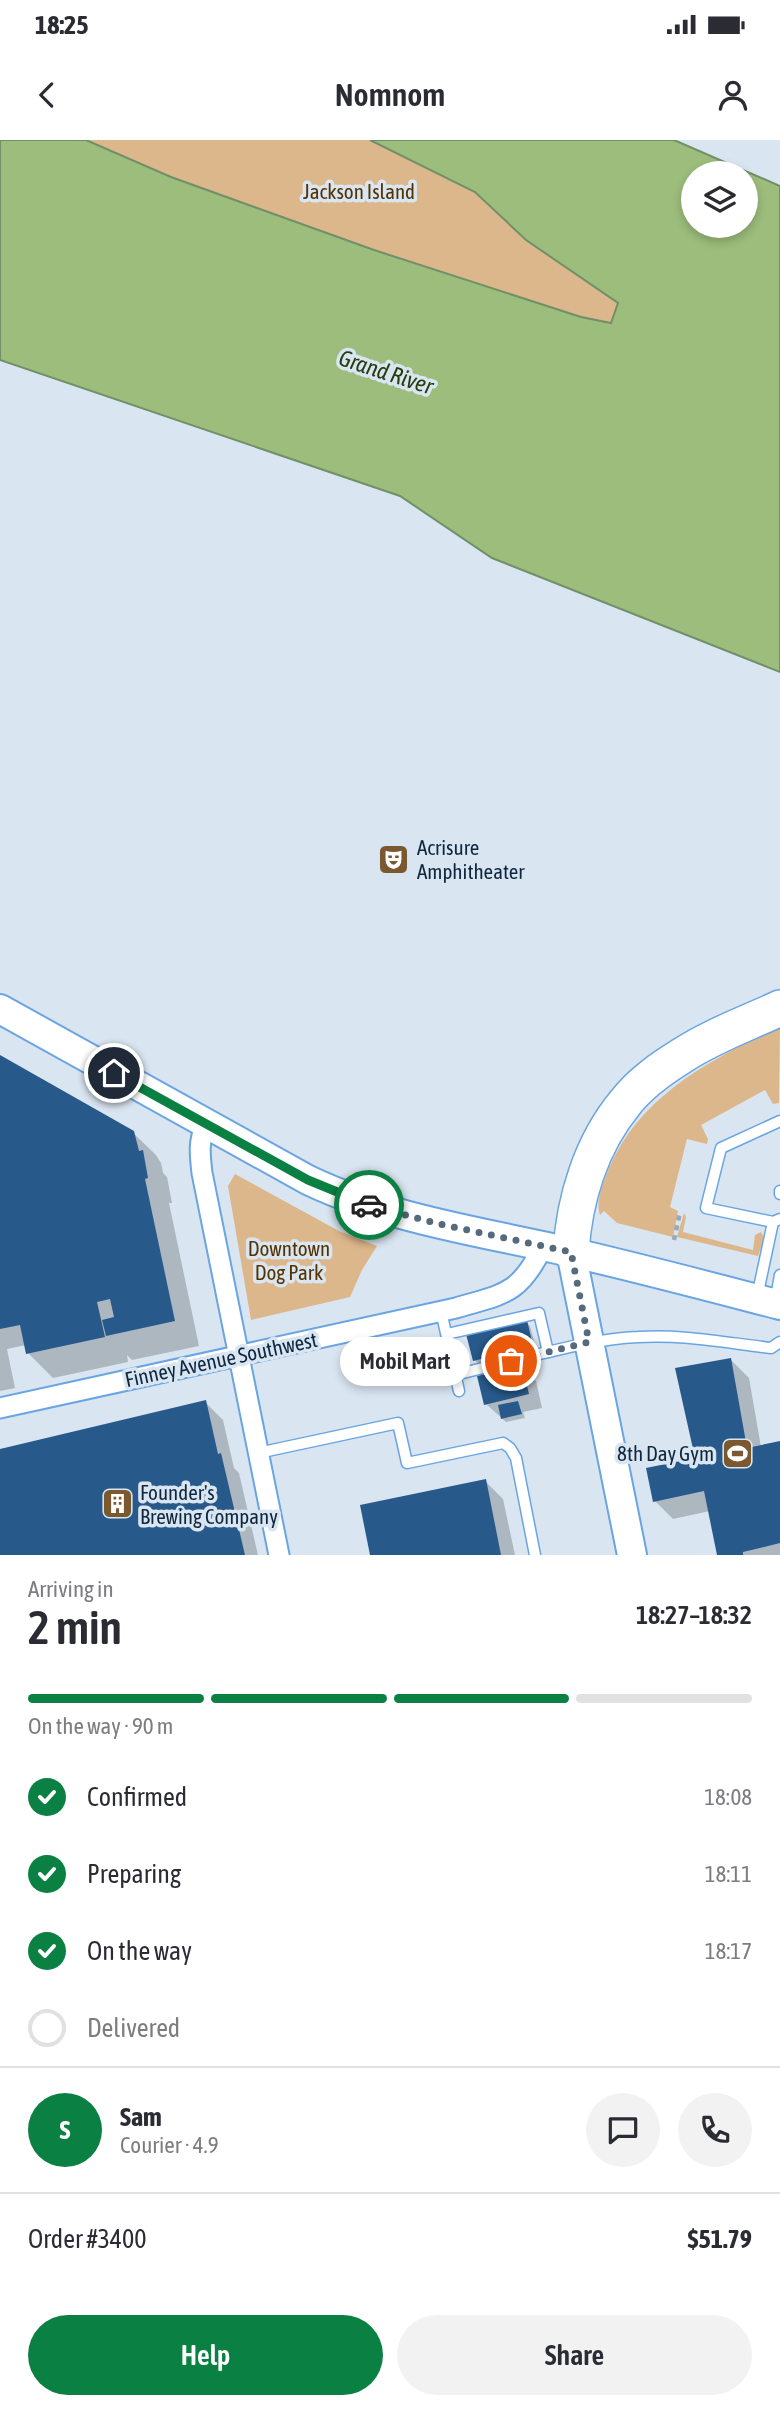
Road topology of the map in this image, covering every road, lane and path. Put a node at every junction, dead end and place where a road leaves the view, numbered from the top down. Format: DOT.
graph roads {
  1 [pos="780,1008"];
  2 [pos="0,1009"];
  3 [pos="780,1121"];
  4 [pos="206,1125"];
  5 [pos="680,1212"];
  6 [pos="776,1221"];
  7 [pos="674,1240"];
  8 [pos="556,1250"];
  9 [pos="780,1275"];
  10 [pos="770,1302"];
  11 [pos="441,1311"];
  12 [pos="447,1334"];
  13 [pos="589,1342"];
  14 [pos="780,1342"];
  15 [pos="548,1352"];
  16 [pos="239,1355"];
  17 [pos="511,1361"];
  18 [pos="499,1364"];
  19 [pos="455,1375"];
  20 [pos="459,1391"];
  21 [pos="0,1408"];
  22 [pos="258,1453"];
  23 [pos="279,1555"];
  24 [pos="536,1555"];
  25 [pos="632,1555"];
  1 -- 8 [label="highway"];
  2 -- 4 [label="main road"];
  3 -- 6 [label="lane"];
  4 -- 8 [label="main road"];
  4 -- 16 [label="street"];
  5 -- 7 [label="path"];
  6 -- 10 [label="lane"];
  8 -- 10 [label="main road"];
  8 -- 11 [label="street, Finney Avenue Southwest"];
  8 -- 13 [label="main road"];
  9 -- 10 [label="lane"];
  11 -- 12 [label="lane"];
  11 -- 16 [label="street, Finney Avenue Southwest"];
  12 -- 15 [label="lane"];
  12 -- 19 [label="lane"];
  13 -- 14 [label="lane"];
  13 -- 15 [label="lane"];
  13 -- 25 [label="main road"];
  15 -- 17 [label="lane"];
  16 -- 21 [label="street, Finney Avenue Southwest"];
  16 -- 22 [label="street"];
  18 -- 19 [label="lane"];
  19 -- 20 [label="lane"];
  22 -- 23 [label="street"];
  22 -- 24 [label="lane"];
}
